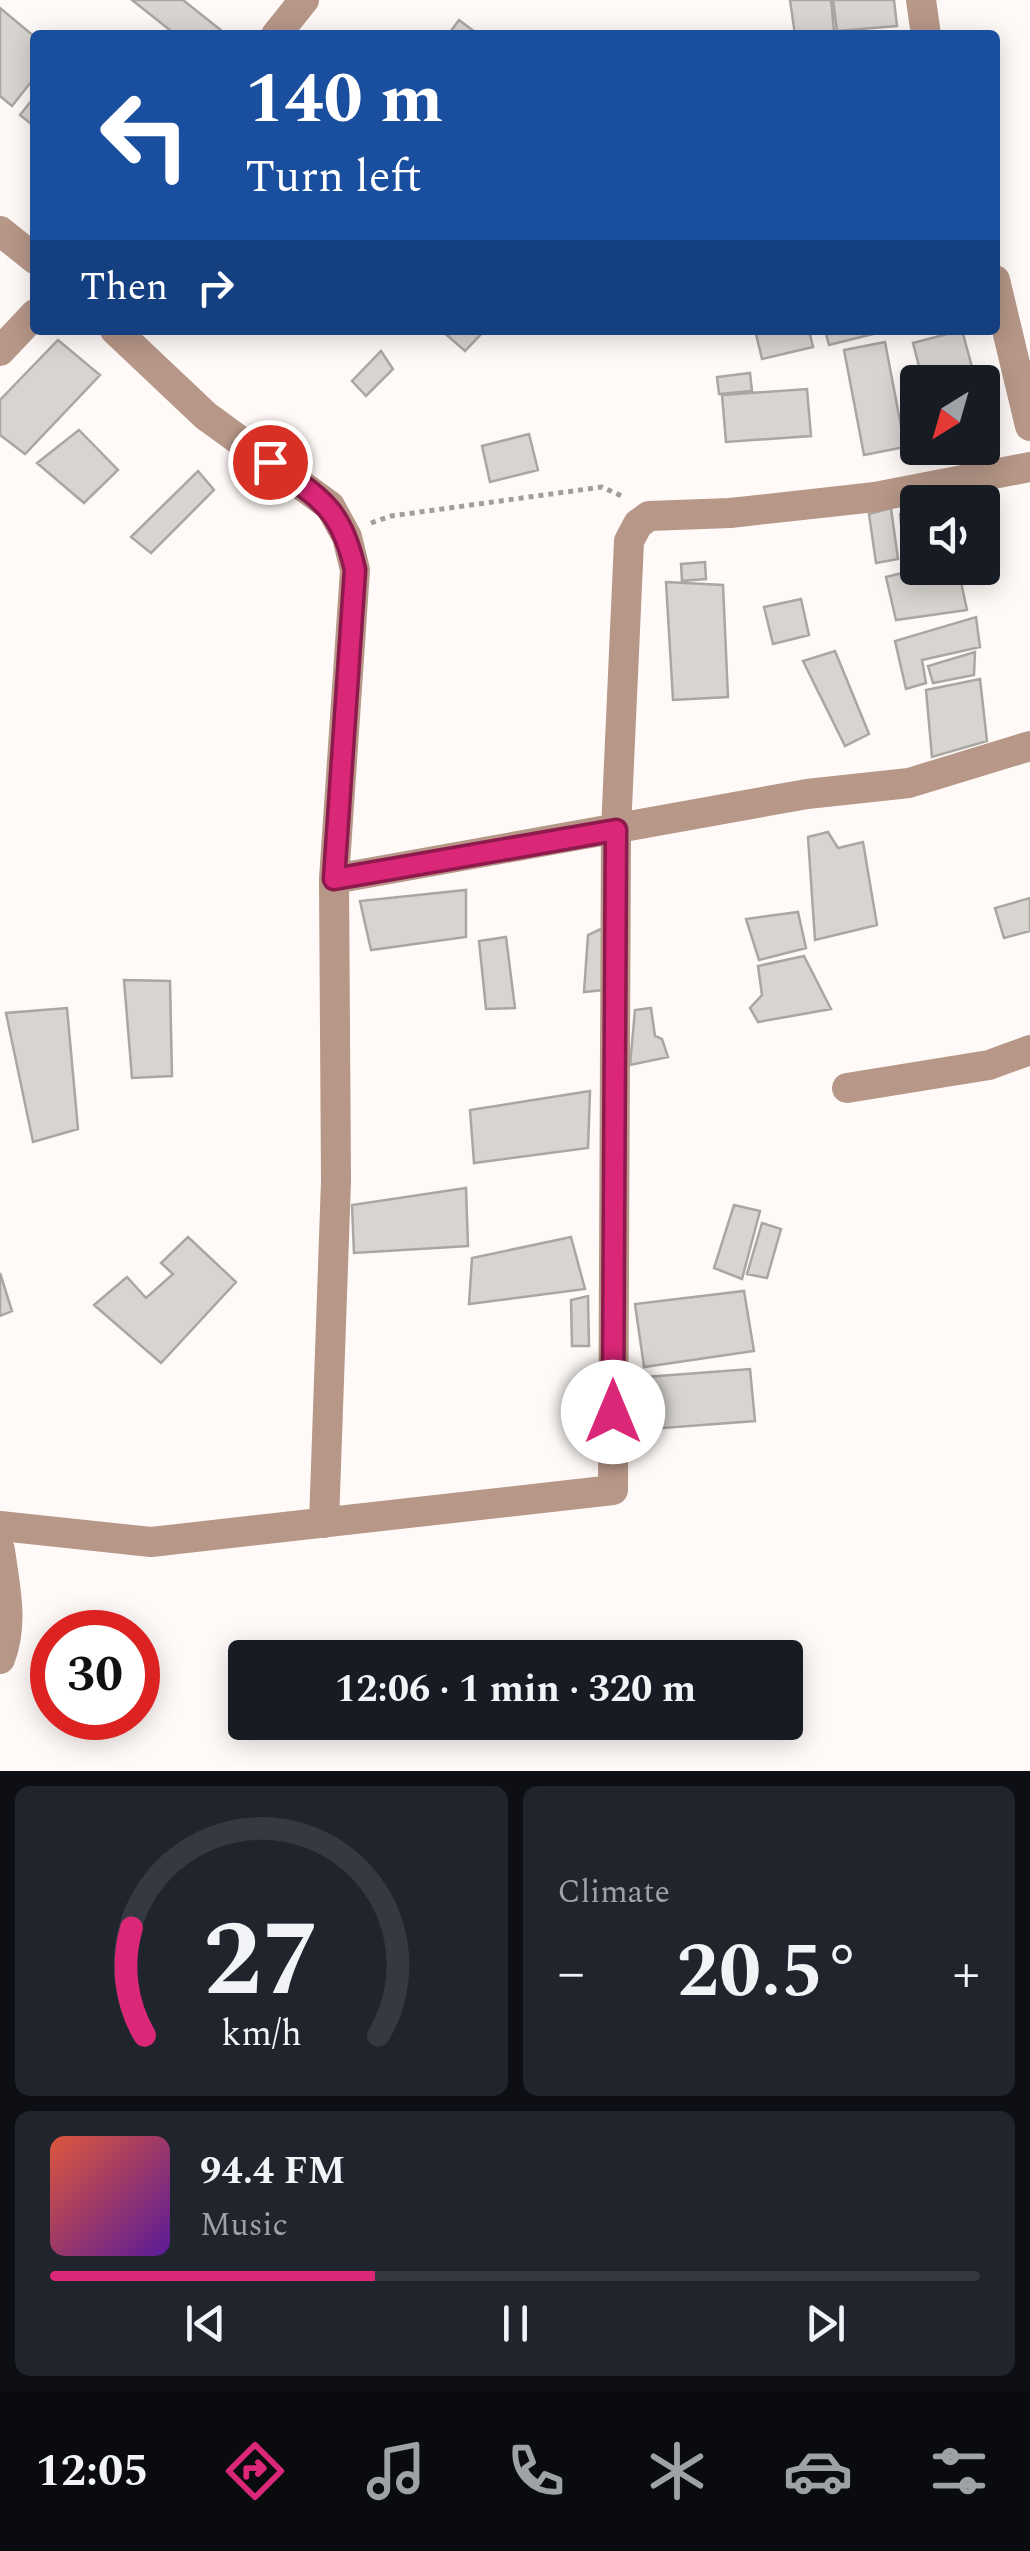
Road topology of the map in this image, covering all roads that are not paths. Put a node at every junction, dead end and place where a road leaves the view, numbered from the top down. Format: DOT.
graph roads {
  1 [pos="304,0"];
  2 [pos="921,0"];
  3 [pos="280,30"];
  4 [pos="925,30"];
  5 [pos="0,231"];
  6 [pos="30,255"];
  7 [pos="1000,301"];
  8 [pos="30,319"];
  9 [pos="121,335"];
  10 [pos="0,351"];
  11 [pos="1030,426"];
  12 [pos="1030,468"];
  13 [pos="1030,746"];
  14 [pos="616,830"];
  15 [pos="334,879"];
  16 [pos="1030,1050"];
  17 [pos="847,1088"];
  18 [pos="324,1523"];
  19 [pos="0,1526"];
  20 [pos="0,1550"];
  21 [pos="0,1659"];
  1 -- 3 [label="street"];
  2 -- 4 [label="street"];
  5 -- 6 [label="street"];
  7 -- 11 [label="street"];
  8 -- 10 [label="street"];
  9 -- 15 [label="street"];
  12 -- 14 [label="street"];
  13 -- 14 [label="street"];
  14 -- 15 [label="street"];
  14 -- 18 [label="street"];
  15 -- 18 [label="street"];
  16 -- 17 [label="street"];
  18 -- 19 [label="street"];
  20 -- 21 [label="street"];
}
